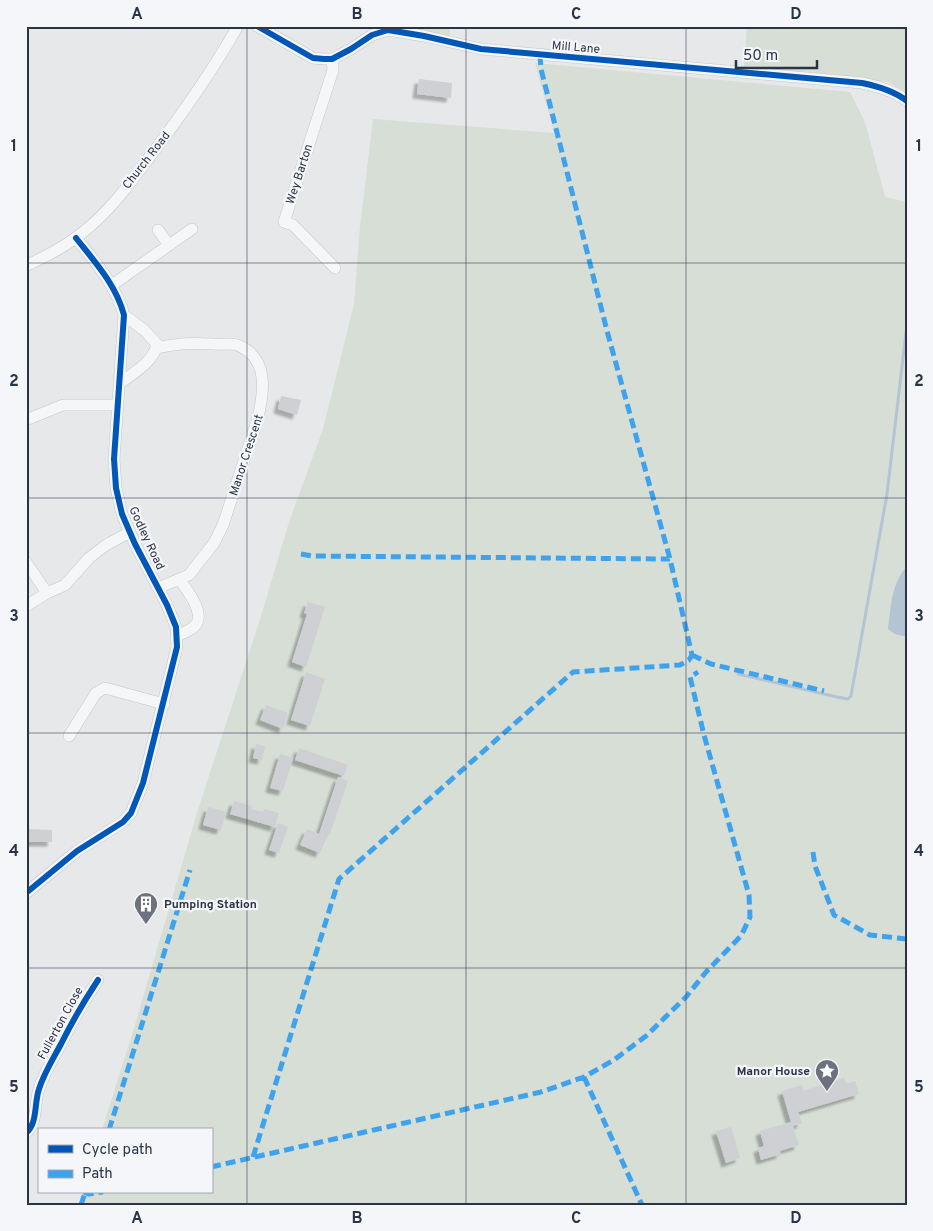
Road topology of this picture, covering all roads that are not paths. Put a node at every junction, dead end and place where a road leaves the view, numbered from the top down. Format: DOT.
graph roads {
  1 [pos="238,26"];
  2 [pos="257,26"];
  3 [pos="332,59"];
  4 [pos="907,101"];
  5 [pos="192,229"];
  6 [pos="158,230"];
  7 [pos="76,238"];
  8 [pos="169,245"];
  9 [pos="26,266"];
  10 [pos="335,268"];
  11 [pos="112,285"];
  12 [pos="124,315"];
  13 [pos="157,348"];
  14 [pos="119,384"];
  15 [pos="118,405"];
  16 [pos="26,420"];
  17 [pos="130,532"];
  18 [pos="26,562"];
  19 [pos="180,580"];
  20 [pos="158,588"];
  21 [pos="47,593"];
  22 [pos="26,606"];
  23 [pos="176,636"];
  24 [pos="164,704"];
  25 [pos="77,731"];
  26 [pos="27,891"];
  27 [pos="98,980"];
  28 [pos="26,1133"];
  1 -- 7 [label="street, Church Road"];
  2 -- 3 [label="street"];
  3 -- 4 [label="street, Mill Lane"];
  3 -- 10 [label="street, Wey Barton"];
  5 -- 8 [label="street"];
  6 -- 8 [label="street"];
  7 -- 9 [label="street, Church Road"];
  7 -- 11 [label="street, Godley Road"];
  8 -- 11 [label="street"];
  11 -- 12 [label="street, Godley Road"];
  12 -- 13 [label="street"];
  12 -- 14 [label="street, Godley Road"];
  13 -- 14 [label="street"];
  13 -- 19 [label="street, Manor Crescent"];
  14 -- 15 [label="street, Godley Road"];
  15 -- 16 [label="street"];
  15 -- 17 [label="street, Godley Road"];
  17 -- 20 [label="street, Godley Road"];
  17 -- 21 [label="street"];
  18 -- 21 [label="street"];
  19 -- 20 [label="street, Manor Crescent"];
  19 -- 23 [label="street"];
  20 -- 23 [label="street, Godley Road"];
  21 -- 22 [label="street"];
  23 -- 24 [label="street, Godley Road"];
  24 -- 25 [label="street"];
  24 -- 26 [label="street, Godley Road"];
  27 -- 28 [label="street, Fullerton Close"];
}
